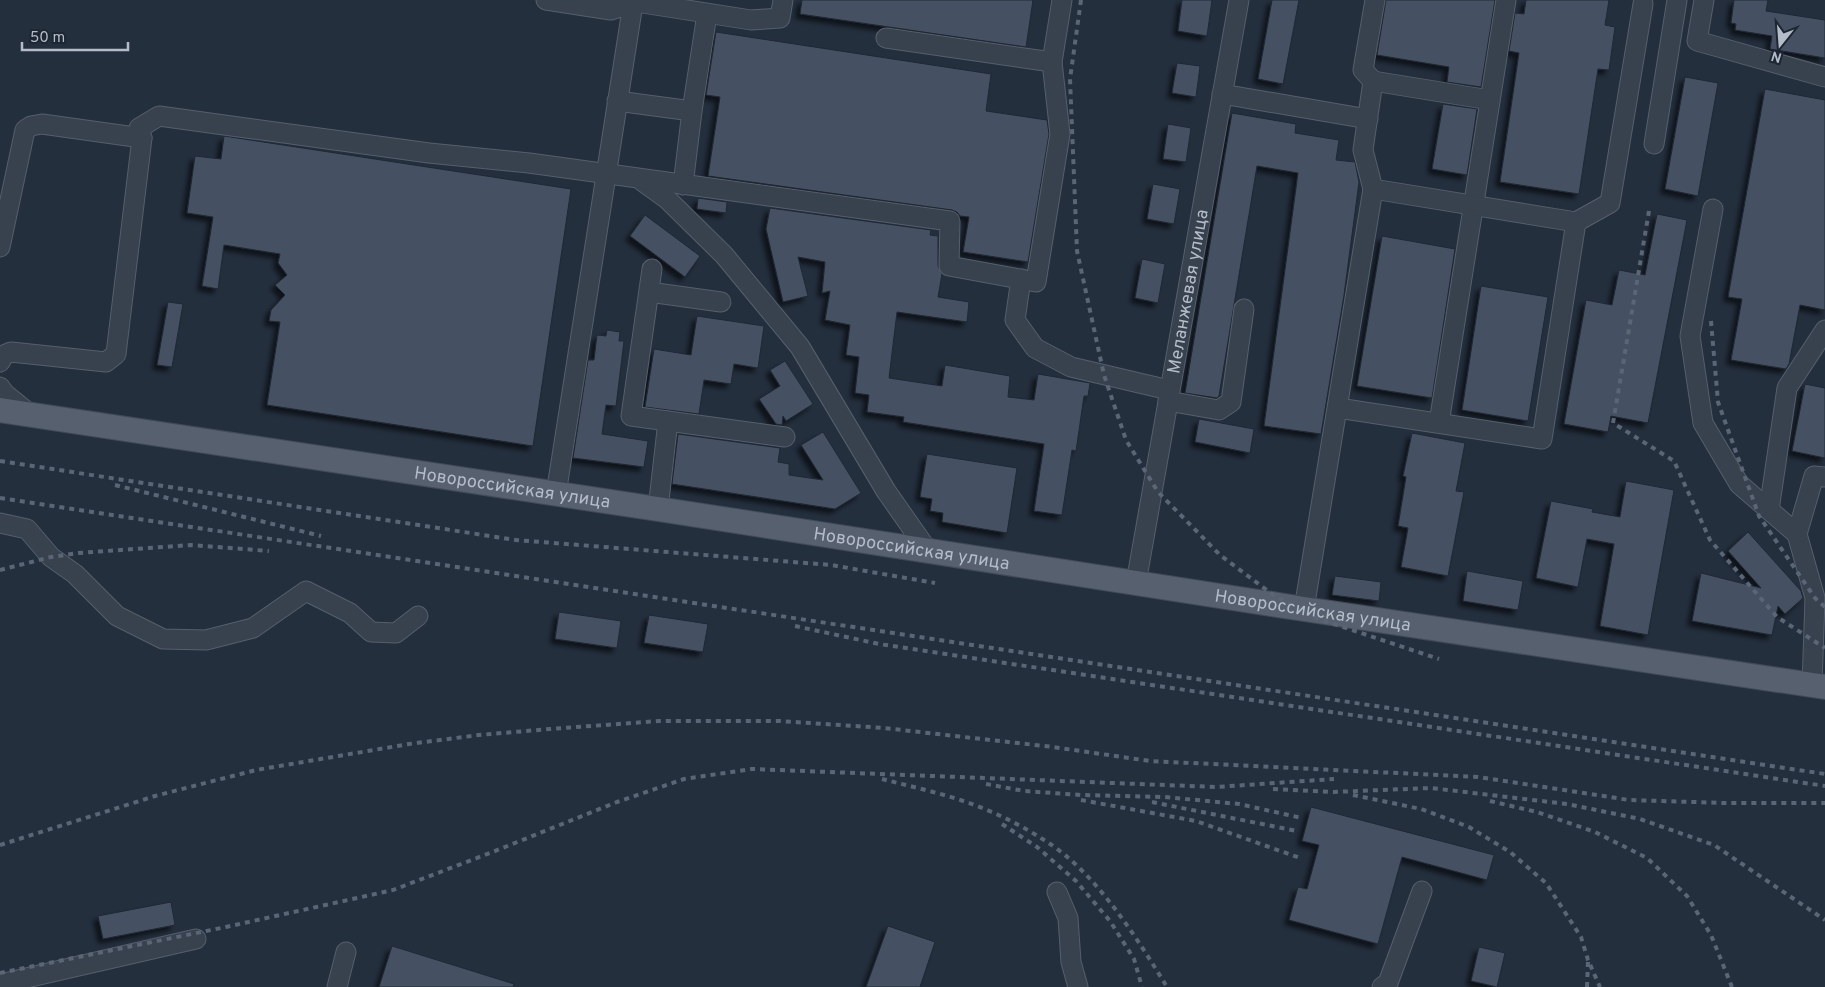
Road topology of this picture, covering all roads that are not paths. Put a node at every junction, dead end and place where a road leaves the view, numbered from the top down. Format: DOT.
graph roads {
  1 [pos="546,0"];
  2 [pos="782,0"];
  3 [pos="1062,0"];
  4 [pos="1239,0"];
  5 [pos="1375,0"];
  6 [pos="1506,0"];
  7 [pos="1677,0"];
  8 [pos="1704,0"];
  9 [pos="636,1"];
  10 [pos="1643,4"];
  11 [pos="707,14"];
  12 [pos="1671,37"];
  13 [pos="886,38"];
  14 [pos="1697,41"];
  15 [pos="1052,62"];
  16 [pos="1825,77"];
  17 [pos="1373,82"];
  18 [pos="1222,94"];
  19 [pos="1490,100"];
  20 [pos="617,101"];
  21 [pos="692,111"];
  22 [pos="1368,119"];
  23 [pos="142,138"];
  24 [pos="1654,144"];
  25 [pos="606,174"];
  26 [pos="639,179"];
  27 [pos="683,185"];
  28 [pos="1373,189"];
  29 [pos="1473,206"];
  30 [pos="1713,209"];
  31 [pos="1576,222"];
  32 [pos="0,247"];
  33 [pos="652,269"];
  34 [pos="1021,279"];
  35 [pos="649,292"];
  36 [pos="721,302"];
  37 [pos="1244,309"];
  38 [pos="1825,330"];
  39 [pos="0,362"];
  40 [pos="0,387"];
  41 [pos="1169,396"];
  42 [pos="1338,408"];
  43 [pos="0,410"];
  44 [pos="31,415"];
  45 [pos="668,421"];
  46 [pos="1439,423"];
  47 [pos="785,437"];
  48 [pos="1825,477"];
  49 [pos="556,494"];
  50 [pos="658,509"];
  51 [pos="1769,510"];
  52 [pos="0,523"];
  53 [pos="1797,534"];
  54 [pos="928,551"];
  55 [pos="1136,583"];
  56 [pos="1304,610"];
  57 [pos="418,616"];
  58 [pos="1818,686"];
  59 [pos="1422,891"];
  60 [pos="1057,892"];
  61 [pos="196,939"];
  62 [pos="346,952"];
  63 [pos="0,984"];
  64 [pos="337,987"];
  65 [pos="1078,987"];
  66 [pos="1382,987"];
  1 -- 9 [label="street"];
  2 -- 11 [label="street"];
  3 -- 15 [label="street"];
  4 -- 18 [label="street, Меланжевая улица"];
  5 -- 17 [label="street"];
  6 -- 19 [label="street"];
  7 -- 12 [label="street"];
  8 -- 14 [label="street"];
  9 -- 11 [label="street"];
  9 -- 20 [label="street"];
  10 -- 31 [label="street"];
  11 -- 21 [label="street"];
  12 -- 14 [label="street"];
  12 -- 24 [label="street"];
  13 -- 15 [label="street"];
  14 -- 16 [label="street"];
  15 -- 34 [label="street"];
  17 -- 19 [label="street"];
  17 -- 22 [label="street"];
  18 -- 22 [label="street"];
  18 -- 41 [label="street, Меланжевая улица"];
  19 -- 29 [label="street"];
  20 -- 21 [label="street"];
  20 -- 25 [label="street"];
  21 -- 27 [label="street"];
  22 -- 28 [label="street"];
  23 -- 25 [label="street"];
  23 -- 32 [label="street"];
  23 -- 39 [label="street"];
  25 -- 26 [label="street"];
  25 -- 49 [label="street"];
  26 -- 27 [label="street"];
  26 -- 54 [label="street"];
  27 -- 34 [label="street"];
  28 -- 29 [label="street"];
  28 -- 42 [label="street"];
  29 -- 31 [label="street"];
  29 -- 46 [label="street"];
  30 -- 51 [label="street"];
  31 -- 46 [label="street"];
  33 -- 35 [label="street"];
  34 -- 41 [label="street"];
  35 -- 36 [label="street"];
  35 -- 45 [label="street"];
  37 -- 41 [label="street"];
  38 -- 51 [label="street"];
  40 -- 44 [label="street"];
  41 -- 55 [label="street, Меланжевая улица"];
  42 -- 46 [label="street"];
  42 -- 56 [label="street"];
  43 -- 44 [label="main road, Новороссийская улица"];
  44 -- 49 [label="main road, Новороссийская улица"];
  45 -- 47 [label="street"];
  45 -- 50 [label="street"];
  48 -- 53 [label="street"];
  49 -- 50 [label="main road, Новороссийская улица"];
  50 -- 54 [label="main road, Новороссийская улица"];
  51 -- 53 [label="street"];
  52 -- 57 [label="street"];
  53 -- 58 [label="street"];
  54 -- 55 [label="main road, Новороссийская улица"];
  55 -- 56 [label="main road, Новороссийская улица"];
  56 -- 58 [label="main road, Новороссийская улица"];
  59 -- 66 [label="street"];
  60 -- 65 [label="street"];
  61 -- 63 [label="street"];
  62 -- 64 [label="street"];
}
